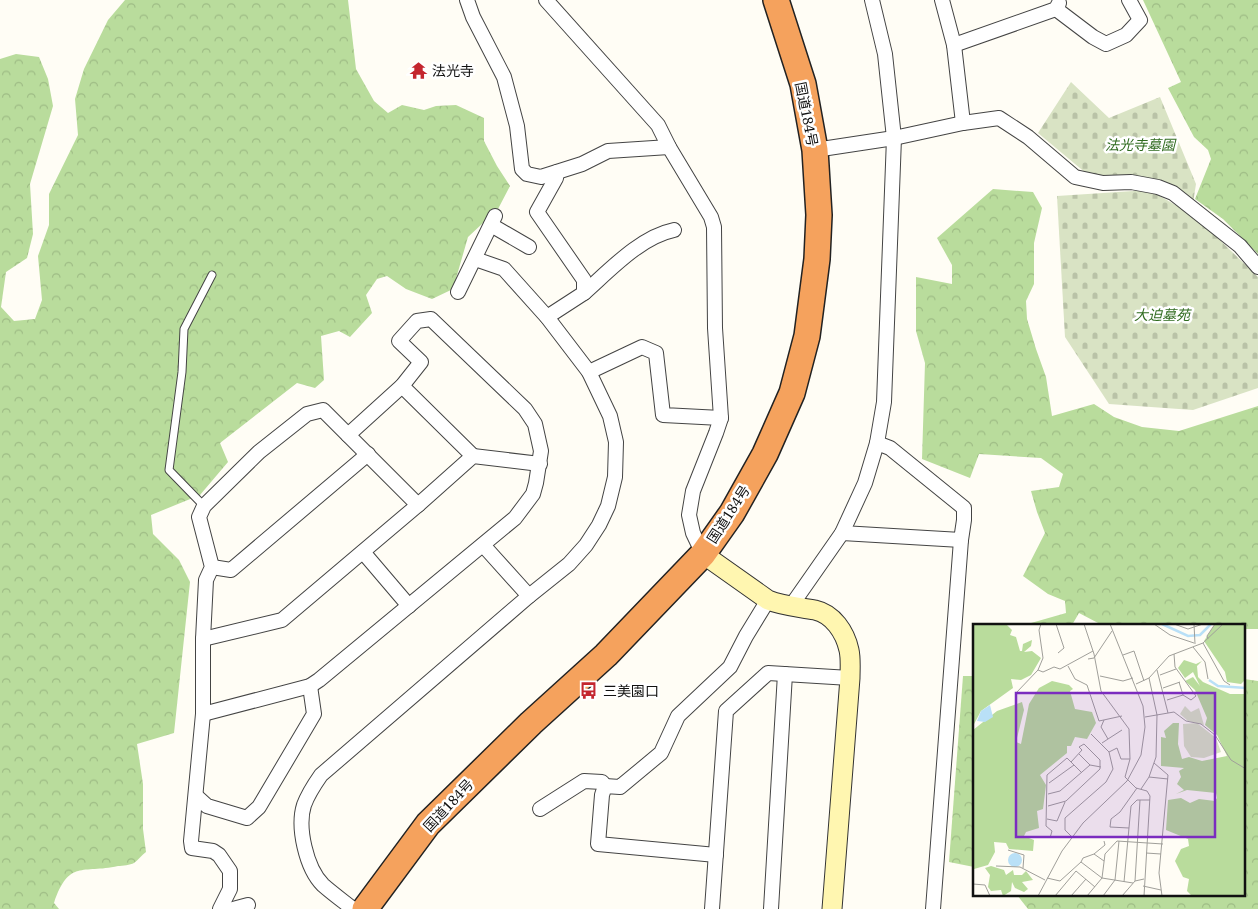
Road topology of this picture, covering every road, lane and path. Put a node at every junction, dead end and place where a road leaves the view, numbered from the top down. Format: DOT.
graph roads {
  1 [pos="467,0"];
  2 [pos="546,0"];
  3 [pos="776,0"];
  4 [pos="872,0"];
  5 [pos="942,0"];
  6 [pos="1129,0"];
  7 [pos="1057,5"];
  8 [pos="954,45"];
  9 [pos="963,123"];
  10 [pos="894,138"];
  11 [pos="669,146"];
  12 [pos="814,150"];
  13 [pos="557,172"];
  14 [pos="674,230"];
  15 [pos="529,248"];
  16 [pos="475,259"];
  17 [pos="1258,267"];
  18 [pos="212,275"];
  19 [pos="458,292"];
  20 [pos="584,292"];
  21 [pos="547,317"];
  22 [pos="589,372"];
  23 [pos="402,386"];
  24 [pos="721,418"];
  25 [pos="348,435"];
  26 [pos="877,443"];
  27 [pos="368,454"];
  28 [pos="473,456"];
  29 [pos="540,464"];
  30 [pos="418,505"];
  31 [pos="204,506"];
  32 [pos="842,533"];
  33 [pos="961,540"];
  34 [pos="483,545"];
  35 [pos="363,552"];
  36 [pos="703,554"];
  37 [pos="212,567"];
  38 [pos="529,596"];
  39 [pos="768,600"];
  40 [pos="409,606"];
  41 [pos="791,606"];
  42 [pos="203,639"];
  43 [pos="785,674"];
  44 [pos="850,678"];
  45 [pos="310,686"];
  46 [pos="203,714"];
  47 [pos="605,786"];
  48 [pos="196,796"];
  49 [pos="540,809"];
  50 [pos="716,854"];
  51 [pos="248,905"];
  52 [pos="220,909"];
  53 [pos="233,909"];
  54 [pos="353,909"];
  55 [pos="365,909"];
  56 [pos="712,909"];
  57 [pos="771,909"];
  58 [pos="832,909"];
  59 [pos="933,909"];
  1 -- 13 [label="street"];
  2 -- 11 [label="street"];
  3 -- 12 [label="highway, 国道184号"];
  4 -- 10 [label="street"];
  5 -- 8 [label="street"];
  6 -- 7 [label="street"];
  7 -- 8 [label="street"];
  8 -- 9 [label="street"];
  9 -- 10 [label="street"];
  9 -- 17 [label="street"];
  10 -- 12 [label="street"];
  10 -- 26 [label="street"];
  11 -- 13 [label="street"];
  11 -- 24 [label="street"];
  12 -- 36 [label="highway, 国道184号"];
  13 -- 20 [label="street"];
  14 -- 20 [label="street"];
  15 -- 16 [label="street"];
  16 -- 19 [label="street"];
  16 -- 21 [label="street"];
  18 -- 31 [label="lane"];
  20 -- 21 [label="street"];
  21 -- 22 [label="street"];
  22 -- 24 [label="street"];
  22 -- 38 [label="street"];
  23 -- 25 [label="street"];
  23 -- 28 [label="street"];
  23 -- 29 [label="street"];
  24 -- 36 [label="street"];
  25 -- 27 [label="street"];
  25 -- 31 [label="street"];
  26 -- 32 [label="street"];
  26 -- 33 [label="street"];
  27 -- 30 [label="street"];
  27 -- 37 [label="street"];
  28 -- 29 [label="street"];
  28 -- 30 [label="street"];
  29 -- 34 [label="street"];
  30 -- 35 [label="street"];
  31 -- 37 [label="street"];
  32 -- 33 [label="street"];
  32 -- 41 [label="street"];
  33 -- 59 [label="street"];
  34 -- 38 [label="street"];
  34 -- 40 [label="street"];
  35 -- 40 [label="street"];
  35 -- 42 [label="street"];
  36 -- 39 [label="street"];
  36 -- 55 [label="highway, 国道184号"];
  37 -- 42 [label="street"];
  38 -- 54 [label="street"];
  39 -- 41 [label="street"];
  39 -- 47 [label="street"];
  40 -- 45 [label="street"];
  41 -- 44 [label="street"];
  42 -- 46 [label="street"];
  43 -- 44 [label="street"];
  43 -- 50 [label="street"];
  43 -- 57 [label="street"];
  44 -- 58 [label="street"];
  45 -- 46 [label="street"];
  45 -- 48 [label="street"];
  46 -- 48 [label="street"];
  47 -- 49 [label="street"];
  47 -- 50 [label="street"];
  48 -- 52 [label="street"];
  50 -- 56 [label="street"];
  51 -- 53 [label="street"];
}
